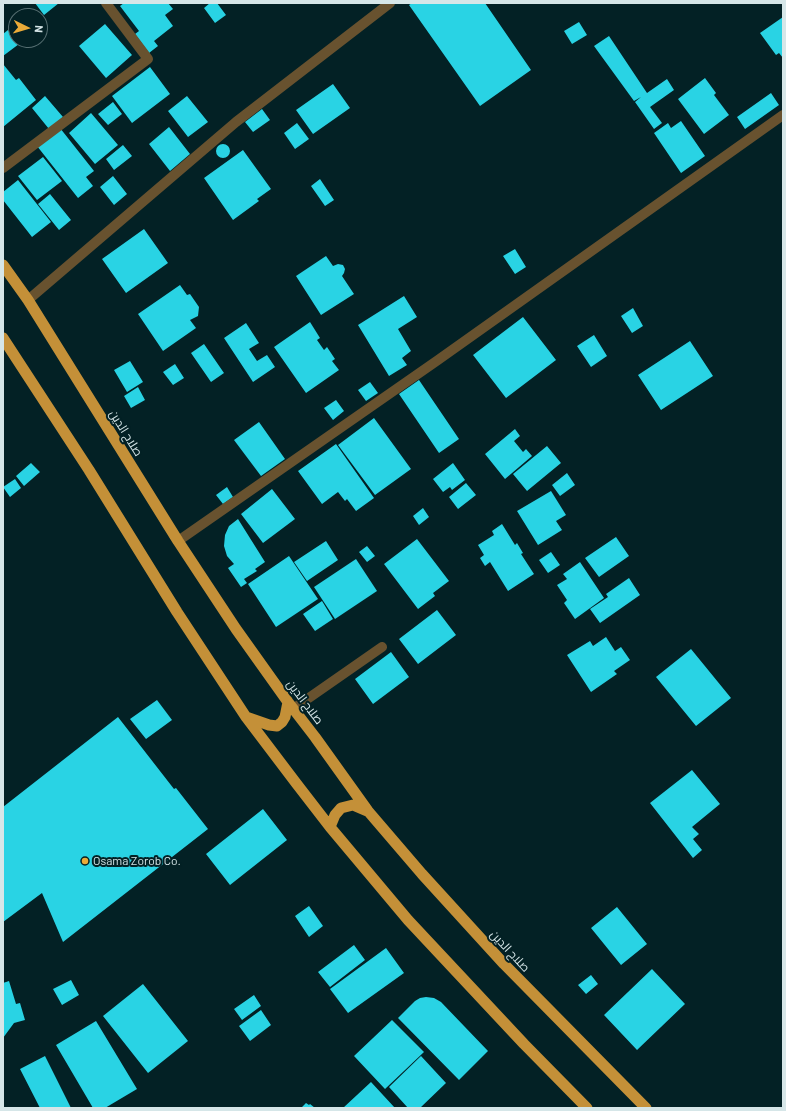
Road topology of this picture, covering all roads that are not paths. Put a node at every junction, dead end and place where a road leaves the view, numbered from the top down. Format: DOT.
graph roads {
  1 [pos="106,3"];
  2 [pos="390,3"];
  3 [pos="783,115"];
  4 [pos="3,168"];
  5 [pos="3,265"];
  6 [pos="28,300"];
  7 [pos="3,338"];
  8 [pos="178,541"];
  9 [pos="382,647"];
  10 [pos="291,706"];
  11 [pos="246,717"];
  12 [pos="368,811"];
  13 [pos="330,827"];
  14 [pos="587,1108"];
  15 [pos="646,1108"];
  1 -- 4 [label="lane"];
  2 -- 6 [label="lane"];
  3 -- 8 [label="lane"];
  5 -- 6 [label="highway, صلاح الدين"];
  6 -- 8 [label="highway, صلاح الدين"];
  7 -- 11 [label="highway"];
  8 -- 10 [label="highway, صلاح الدين"];
  9 -- 10 [label="lane"];
  10 -- 11 [label="highway"];
  10 -- 12 [label="highway, صلاح الدين"];
  11 -- 13 [label="highway"];
  12 -- 13 [label="highway"];
  12 -- 15 [label="highway, صلاح الدين"];
  13 -- 14 [label="highway"];
}
